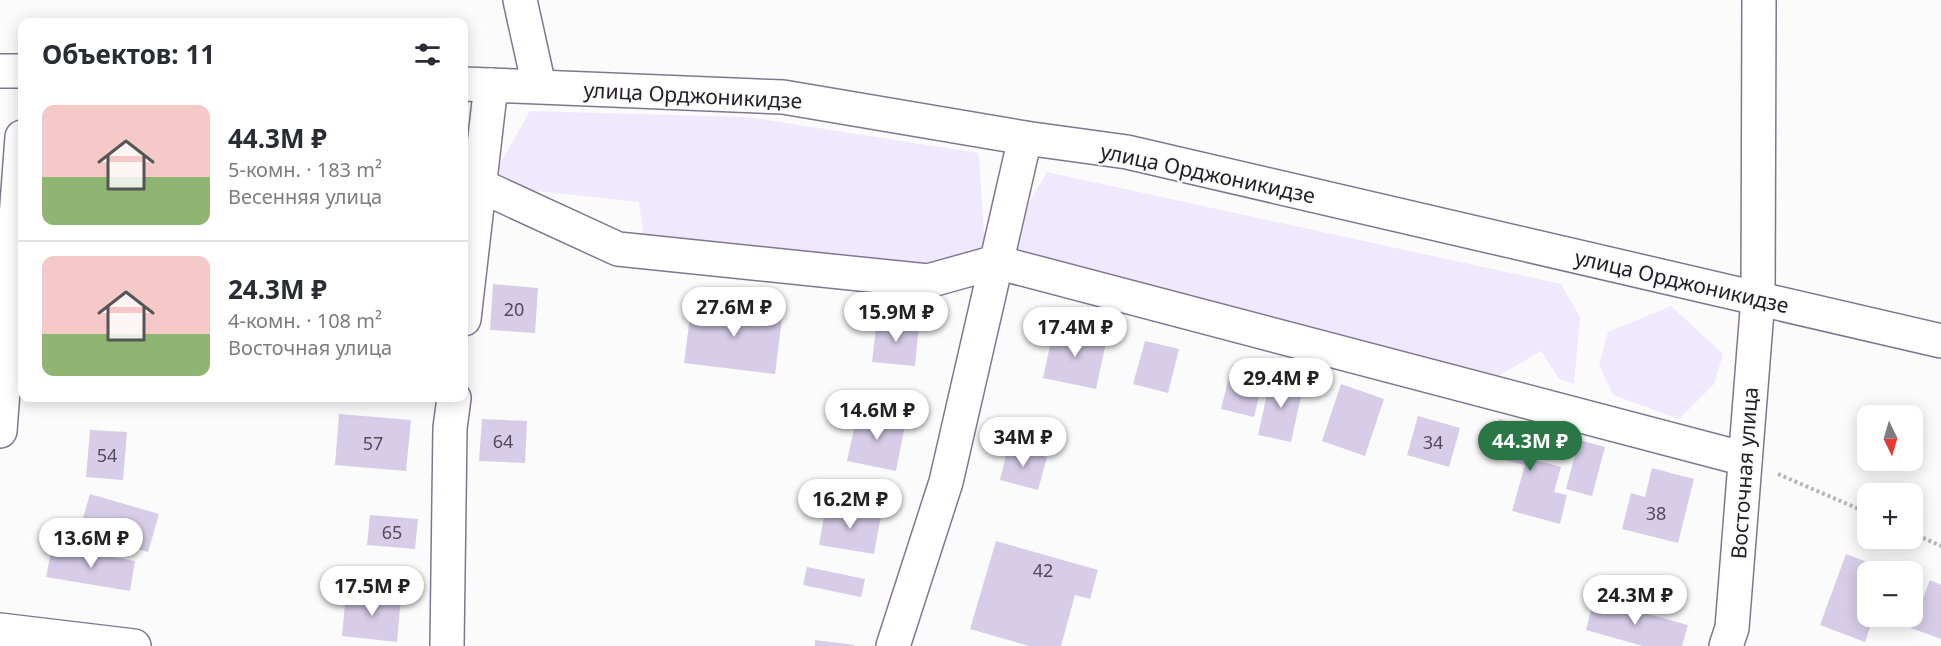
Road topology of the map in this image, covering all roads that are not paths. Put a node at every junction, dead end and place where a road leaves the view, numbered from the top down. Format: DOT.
graph roads {
  1 [pos="520,0"];
  2 [pos="1759,0"];
  3 [pos="0,71"];
  4 [pos="18,71"];
  5 [pos="477,85"];
  6 [pos="538,86"];
  7 [pos="1025,138"];
  8 [pos="18,162"];
  9 [pos="472,185"];
  10 [pos="14,186"];
  11 [pos="468,252"];
  12 [pos="996,262"];
  13 [pos="1758,298"];
  14 [pos="1941,341"];
  15 [pos="453,402"];
  16 [pos="0,431"];
  17 [pos="1745,459"];
  18 [pos="0,630"];
  19 [pos="134,646"];
  20 [pos="447,646"];
  21 [pos="893,646"];
  22 [pos="1726,646"];
  1 -- 6 [label="street"];
  2 -- 13 [label="street, Восточная улица"];
  3 -- 4 [label="street"];
  5 -- 6 [label="street, улица Орджоникидзе"];
  5 -- 9 [label="street"];
  6 -- 7 [label="street, улица Орджоникидзе"];
  7 -- 12 [label="street"];
  7 -- 13 [label="street, улица Орджоникидзе"];
  8 -- 10 [label="street"];
  9 -- 11 [label="street"];
  9 -- 12 [label="street"];
  10 -- 16 [label="street"];
  12 -- 17 [label="street"];
  12 -- 21 [label="street"];
  13 -- 14 [label="street, улица Орджоникидзе"];
  13 -- 17 [label="street, Восточная улица"];
  15 -- 20 [label="street"];
  17 -- 22 [label="street, Восточная улица"];
  18 -- 19 [label="street"];
}
